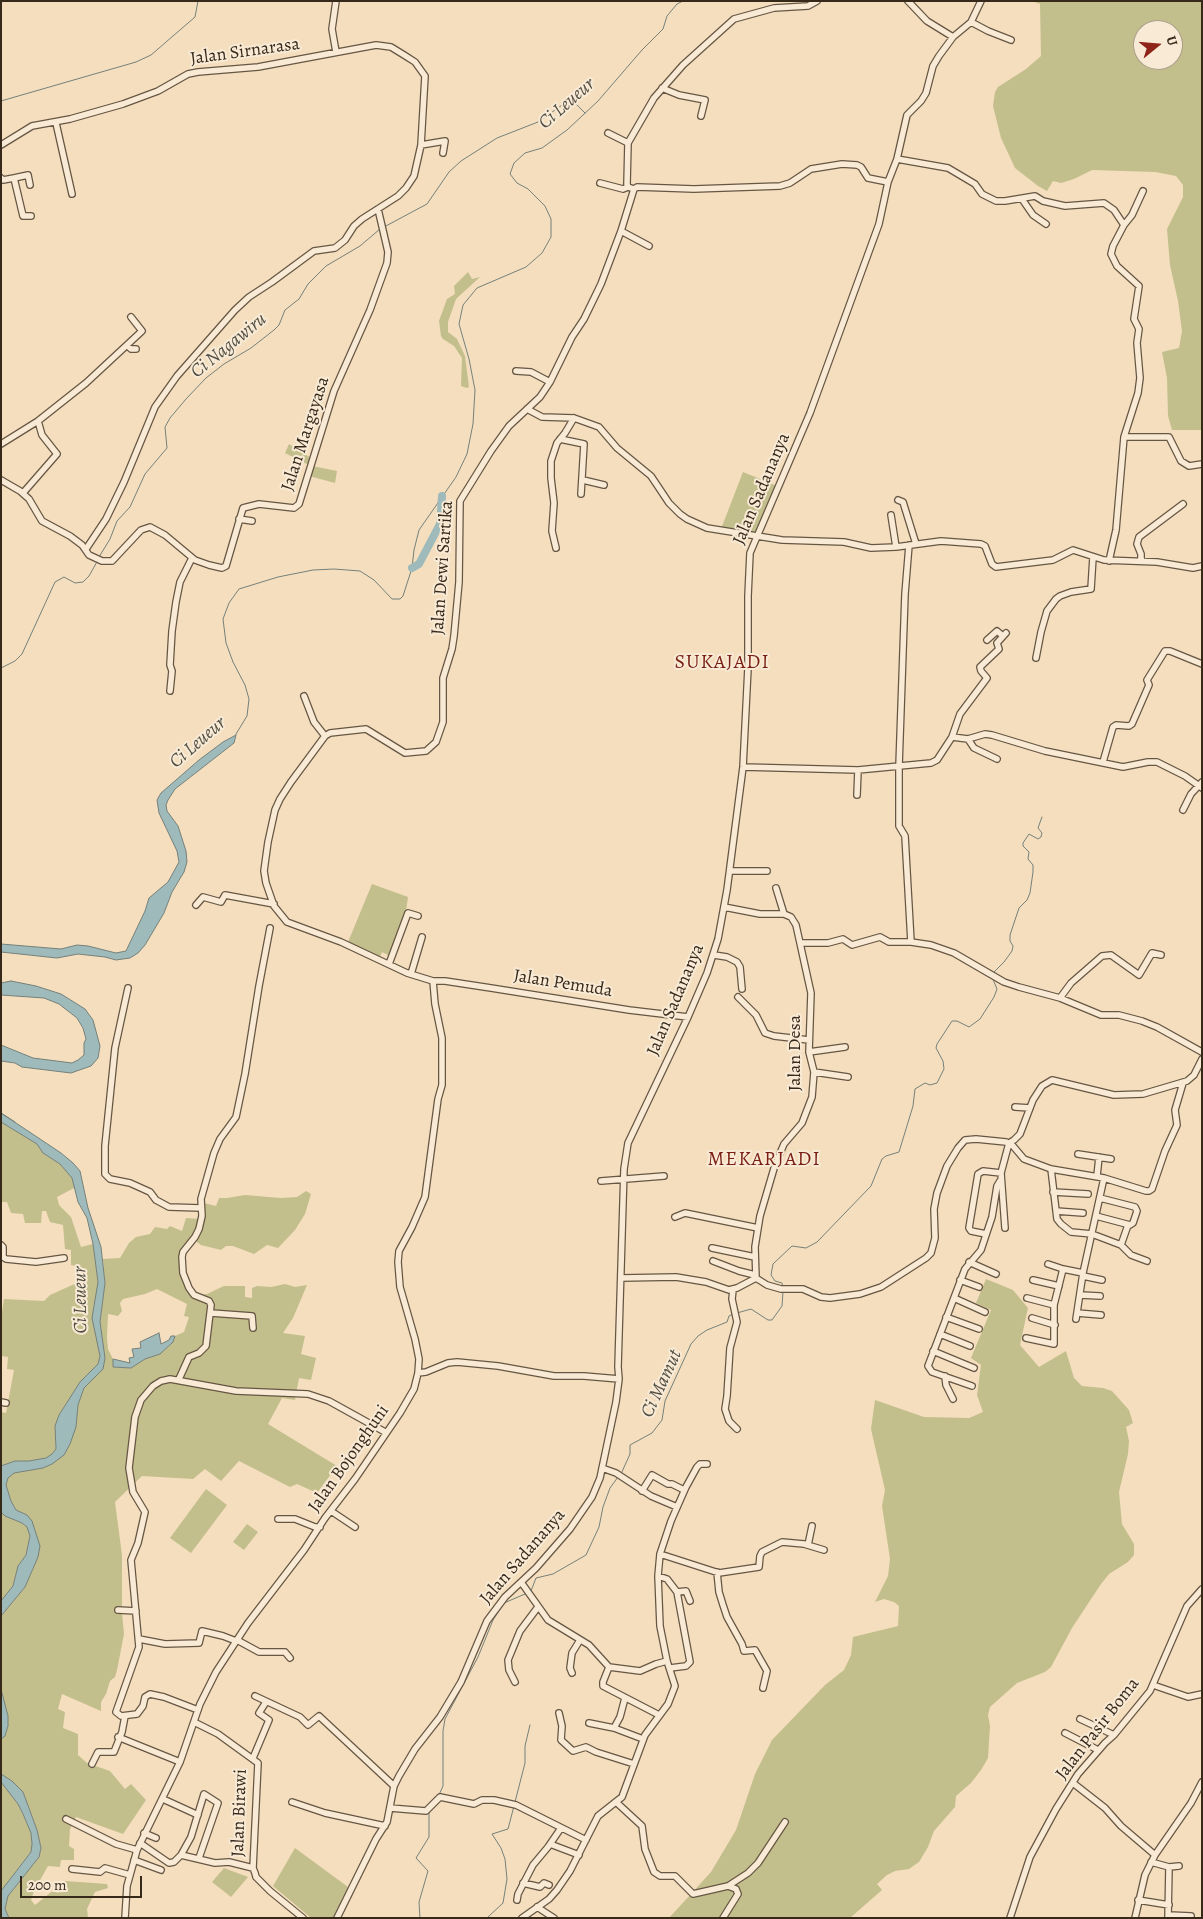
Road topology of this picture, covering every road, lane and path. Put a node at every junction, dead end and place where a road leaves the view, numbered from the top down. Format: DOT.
graph roads {
  1 [pos="336,1"];
  2 [pos="817,1"];
  3 [pos="908,1"];
  4 [pos="981,1"];
  5 [pos="971,22"];
  6 [pos="953,37"];
  7 [pos="1011,40"];
  8 [pos="336,52"];
  9 [pos="662,88"];
  10 [pos="701,116"];
  11 [pos="56,123"];
  12 [pos="608,133"];
  13 [pos="628,143"];
  14 [pos="1,145"];
  15 [pos="421,145"];
  16 [pos="443,153"];
  17 [pos="897,159"];
  18 [pos="1,178"];
  19 [pos="14,178"];
  20 [pos="888,182"];
  21 [pos="600,183"];
  22 [pos="30,184"];
  23 [pos="631,188"];
  24 [pos="1143,192"];
  25 [pos="72,194"];
  26 [pos="1022,199"];
  27 [pos="378,209"];
  28 [pos="31,216"];
  29 [pos="1046,224"];
  30 [pos="1124,225"];
  31 [pos="621,231"];
  32 [pos="649,246"];
  33 [pos="131,317"];
  34 [pos="127,344"];
  35 [pos="136,349"];
  36 [pos="516,371"];
  37 [pos="550,382"];
  38 [pos="527,409"];
  39 [pos="574,418"];
  40 [pos="38,421"];
  41 [pos="1124,437"];
  42 [pos="560,439"];
  43 [pos="1,444"];
  44 [pos="1202,464"];
  45 [pos="1,480"];
  46 [pos="583,480"];
  47 [pos="604,485"];
  48 [pos="23,494"];
  49 [pos="581,494"];
  50 [pos="898,500"];
  51 [pos="1183,504"];
  52 [pos="891,515"];
  53 [pos="239,519"];
  54 [pos="252,521"];
  55 [pos="756,537"];
  56 [pos="916,544"];
  57 [pos="909,545"];
  58 [pos="556,548"];
  59 [pos="896,548"];
  60 [pos="86,549"];
  61 [pos="1093,557"];
  62 [pos="192,558"];
  63 [pos="1109,561"];
  64 [pos="1141,561"];
  65 [pos="1202,566"];
  66 [pos="987,640"];
  67 [pos="1036,658"];
  68 [pos="1202,664"];
  69 [pos="170,691"];
  70 [pos="304,696"];
  71 [pos="325,736"];
  72 [pos="952,737"];
  73 [pos="968,739"];
  74 [pos="997,759"];
  75 [pos="1103,762"];
  76 [pos="899,766"];
  77 [pos="743,767"];
  78 [pos="858,770"];
  79 [pos="1200,785"];
  80 [pos="857,795"];
  81 [pos="1183,810"];
  82 [pos="730,871"];
  83 [pos="767,871"];
  84 [pos="776,888"];
  85 [pos="274,904"];
  86 [pos="196,905"];
  87 [pos="724,907"];
  88 [pos="784,914"];
  89 [pos="418,916"];
  90 [pos="270,928"];
  91 [pos="422,937"];
  92 [pos="911,942"];
  93 [pos="800,943"];
  94 [pos="714,955"];
  95 [pos="1161,955"];
  96 [pos="389,964"];
  97 [pos="410,974"];
  98 [pos="433,981"];
  99 [pos="128,988"];
  100 [pos="742,989"];
  101 [pos="738,997"];
  102 [pos="1060,998"];
  103 [pos="688,1018"];
  104 [pos="809,1040"];
  105 [pos="845,1047"];
  106 [pos="809,1052"];
  107 [pos="1202,1052"];
  108 [pos="1202,1059"];
  109 [pos="814,1072"];
  110 [pos="848,1076"];
  111 [pos="1202,1076"];
  112 [pos="1191,1078"];
  113 [pos="1183,1083"];
  114 [pos="1015,1107"];
  115 [pos="1030,1108"];
  116 [pos="1009,1143"];
  117 [pos="1078,1154"];
  118 [pos="1099,1157"];
  119 [pos="1111,1159"];
  120 [pos="1051,1169"];
  121 [pos="1001,1173"];
  122 [pos="664,1176"];
  123 [pos="1097,1176"];
  124 [pos="1104,1178"];
  125 [pos="624,1179"];
  126 [pos="601,1181"];
  127 [pos="1000,1181"];
  128 [pos="1053,1192"];
  129 [pos="1088,1194"];
  130 [pos="1100,1198"];
  131 [pos="201,1208"];
  132 [pos="1056,1211"];
  133 [pos="1083,1213"];
  134 [pos="1096,1216"];
  135 [pos="675,1217"];
  136 [pos="992,1217"];
  137 [pos="1004,1217"];
  138 [pos="1128,1225"];
  139 [pos="758,1228"];
  140 [pos="1005,1228"];
  141 [pos="986,1234"];
  142 [pos="1092,1234"];
  143 [pos="1,1245"];
  144 [pos="1121,1245"];
  145 [pos="712,1248"];
  146 [pos="2,1257"];
  147 [pos="754,1257"];
  148 [pos="64,1258"];
  149 [pos="713,1261"];
  150 [pos="969,1262"];
  151 [pos="1146,1262"];
  152 [pos="1048,1264"];
  153 [pos="1064,1269"];
  154 [pos="996,1274"];
  155 [pos="1083,1274"];
  156 [pos="756,1277"];
  157 [pos="621,1278"];
  158 [pos="960,1280"];
  159 [pos="1033,1280"];
  160 [pos="1102,1280"];
  161 [pos="1059,1286"];
  162 [pos="979,1287"];
  163 [pos="732,1290"];
  164 [pos="1080,1295"];
  165 [pos="1100,1296"];
  166 [pos="954,1298"];
  167 [pos="1027,1298"];
  168 [pos="1054,1305"];
  169 [pos="210,1312"];
  170 [pos="985,1312"];
  171 [pos="1101,1315"];
  172 [pos="946,1317"];
  173 [pos="1032,1318"];
  174 [pos="1054,1325"];
  175 [pos="253,1328"];
  176 [pos="979,1329"];
  177 [pos="940,1334"];
  178 [pos="1026,1338"];
  179 [pos="970,1346"];
  180 [pos="933,1351"];
  181 [pos="974,1368"];
  182 [pos="418,1373"];
  183 [pos="945,1376"];
  184 [pos="619,1379"];
  185 [pos="179,1380"];
  186 [pos="972,1386"];
  187 [pos="953,1399"];
  188 [pos="738,1429"];
  189 [pos="385,1432"];
  190 [pos="707,1464"];
  191 [pos="602,1468"];
  192 [pos="684,1490"];
  193 [pos="642,1491"];
  194 [pos="677,1508"];
  195 [pos="331,1511"];
  196 [pos="278,1519"];
  197 [pos="812,1526"];
  198 [pos="320,1527"];
  199 [pos="355,1527"];
  200 [pos="808,1545"];
  201 [pos="824,1550"];
  202 [pos="660,1554"];
  203 [pos="717,1572"];
  204 [pos="658,1576"];
  205 [pos="521,1582"];
  206 [pos="1202,1589"];
  207 [pos="677,1592"];
  208 [pos="690,1601"];
  209 [pos="538,1607"];
  210 [pos="118,1610"];
  211 [pos="136,1610"];
  212 [pos="139,1638"];
  213 [pos="236,1640"];
  214 [pos="580,1640"];
  215 [pos="290,1658"];
  216 [pos="667,1661"];
  217 [pos="609,1667"];
  218 [pos="670,1668"];
  219 [pos="572,1673"];
  220 [pos="515,1682"];
  221 [pos="1153,1685"];
  222 [pos="763,1688"];
  223 [pos="1202,1694"];
  224 [pos="255,1696"];
  225 [pos="625,1698"];
  226 [pos="266,1702"];
  227 [pos="198,1710"];
  228 [pos="559,1713"];
  229 [pos="659,1715"];
  230 [pos="125,1716"];
  231 [pos="1080,1720"];
  232 [pos="194,1722"];
  233 [pos="589,1723"];
  234 [pos="614,1728"];
  235 [pos="1065,1733"];
  236 [pos="1114,1735"];
  237 [pos="118,1737"];
  238 [pos="643,1739"];
  239 [pos="1098,1750"];
  240 [pos="253,1758"];
  241 [pos="180,1762"];
  242 [pos="92,1764"];
  243 [pos="634,1764"];
  244 [pos="1202,1782"];
  245 [pos="1073,1783"];
  246 [pos="394,1786"];
  247 [pos="162,1799"];
  248 [pos="292,1802"];
  249 [pos="616,1802"];
  250 [pos="390,1808"];
  251 [pos="198,1815"];
  252 [pos="66,1819"];
  253 [pos="785,1822"];
  254 [pos="385,1826"];
  255 [pos="561,1828"];
  256 [pos="144,1833"];
  257 [pos="156,1838"];
  258 [pos="586,1840"];
  259 [pos="140,1843"];
  260 [pos="550,1844"];
  261 [pos="137,1850"];
  262 [pos="181,1855"];
  263 [pos="579,1855"];
  264 [pos="1155,1855"];
  265 [pos="199,1858"];
  266 [pos="134,1860"];
  267 [pos="1151,1862"];
  268 [pos="1179,1866"];
  269 [pos="1169,1867"];
  270 [pos="253,1868"];
  271 [pos="72,1869"];
  272 [pos="161,1870"];
  273 [pos="130,1875"];
  274 [pos="523,1883"];
  275 [pos="549,1885"];
  276 [pos="728,1886"];
  277 [pos="517,1900"];
  278 [pos="1138,1900"];
  279 [pos="1169,1905"];
  280 [pos="537,1907"];
  281 [pos="1169,1916"];
  282 [pos="1191,1916"];
  283 [pos="125,1918"];
  284 [pos="304,1918"];
  285 [pos="337,1918"];
  286 [pos="522,1918"];
  287 [pos="554,1918"];
  288 [pos="723,1918"];
  289 [pos="1010,1918"];
  290 [pos="1135,1918"];
  1 -- 8 [label="street"];
  2 -- 9 [label="street"];
  3 -- 6 [label="street"];
  4 -- 5 [label="street, Jalan Sadananya"];
  5 -- 6 [label="street, Jalan Sadananya"];
  5 -- 7 [label="street"];
  6 -- 17 [label="street, Jalan Sadananya"];
  8 -- 11 [label="street, Jalan Sirnarasa"];
  8 -- 15 [label="street, Jalan Sirnarasa"];
  9 -- 10 [label="street"];
  9 -- 13 [label="street"];
  11 -- 14 [label="street, Jalan Sirnarasa"];
  11 -- 25 [label="street"];
  12 -- 13 [label="street"];
  13 -- 23 [label="street, Jalan Dewi Sartika"];
  15 -- 16 [label="street"];
  15 -- 27 [label="street, Jalan Sirnarasa"];
  17 -- 20 [label="street, Jalan Sadananya"];
  17 -- 26 [label="street"];
  18 -- 19 [label="street"];
  19 -- 22 [label="street"];
  19 -- 28 [label="street"];
  20 -- 23 [label="street"];
  20 -- 55 [label="street, Jalan Sadananya"];
  21 -- 23 [label="street"];
  23 -- 31 [label="street, Jalan Dewi Sartika"];
  24 -- 30 [label="street"];
  26 -- 29 [label="street"];
  26 -- 30 [label="street"];
  27 -- 53 [label="street, Jalan Margayasa"];
  27 -- 60 [label="street, Jalan Sirnarasa"];
  30 -- 41 [label="street"];
  31 -- 32 [label="street"];
  31 -- 37 [label="street, Jalan Dewi Sartika"];
  33 -- 34 [label="street"];
  34 -- 35 [label="street"];
  34 -- 40 [label="street"];
  36 -- 37 [label="street"];
  37 -- 38 [label="street, Jalan Dewi Sartika"];
  38 -- 39 [label="street"];
  38 -- 71 [label="street, Jalan Dewi Sartika"];
  39 -- 42 [label="street"];
  39 -- 55 [label="street"];
  40 -- 43 [label="street"];
  40 -- 48 [label="street"];
  41 -- 44 [label="street"];
  41 -- 63 [label="street"];
  42 -- 46 [label="street"];
  42 -- 58 [label="street"];
  45 -- 48 [label="street"];
  46 -- 47 [label="street"];
  46 -- 49 [label="street"];
  48 -- 60 [label="street"];
  50 -- 56 [label="street"];
  51 -- 64 [label="street"];
  52 -- 59 [label="street"];
  53 -- 54 [label="street"];
  53 -- 62 [label="street"];
  55 -- 59 [label="street"];
  55 -- 77 [label="street, Jalan Sadananya"];
  56 -- 57 [label="street"];
  56 -- 61 [label="street"];
  57 -- 59 [label="street"];
  57 -- 76 [label="street"];
  60 -- 62 [label="street"];
  61 -- 63 [label="street"];
  61 -- 67 [label="street"];
  62 -- 69 [label="street"];
  63 -- 64 [label="street"];
  64 -- 65 [label="street"];
  66 -- 72 [label="street"];
  68 -- 75 [label="street"];
  70 -- 71 [label="street"];
  71 -- 85 [label="street"];
  72 -- 73 [label="street"];
  72 -- 76 [label="street"];
  73 -- 74 [label="street"];
  73 -- 75 [label="street"];
  75 -- 79 [label="street"];
  76 -- 78 [label="street"];
  76 -- 92 [label="street"];
  77 -- 78 [label="street"];
  77 -- 82 [label="street, Jalan Sadananya"];
  78 -- 80 [label="street"];
  79 -- 81 [label="street"];
  82 -- 83 [label="street"];
  82 -- 87 [label="street, Jalan Sadananya"];
  84 -- 88 [label="street, Jalan Desa"];
  85 -- 86 [label="street"];
  85 -- 96 [label="street"];
  87 -- 88 [label="street"];
  87 -- 94 [label="street, Jalan Sadananya"];
  88 -- 93 [label="street, Jalan Desa"];
  89 -- 96 [label="street"];
  90 -- 131 [label="street"];
  91 -- 97 [label="street"];
  92 -- 93 [label="street"];
  92 -- 102 [label="street"];
  93 -- 104 [label="street, Jalan Desa"];
  94 -- 100 [label="street"];
  94 -- 103 [label="street, Jalan Sadananya"];
  95 -- 102 [label="street"];
  96 -- 97 [label="street"];
  97 -- 98 [label="street"];
  98 -- 103 [label="street, Jalan Pemuda"];
  98 -- 182 [label="street, Jalan Bojonghuni"];
  99 -- 131 [label="street"];
  101 -- 104 [label="street"];
  102 -- 107 [label="street"];
  103 -- 125 [label="street, Jalan Sadananya"];
  104 -- 106 [label="street, Jalan Desa"];
  105 -- 106 [label="street"];
  106 -- 109 [label="street, Jalan Desa"];
  108 -- 112 [label="street"];
  109 -- 110 [label="street"];
  109 -- 139 [label="street, Jalan Desa"];
  111 -- 112 [label="street"];
  112 -- 113 [label="street"];
  113 -- 115 [label="street"];
  113 -- 124 [label="street"];
  114 -- 115 [label="street"];
  115 -- 116 [label="street"];
  116 -- 120 [label="street"];
  116 -- 121 [label="street"];
  116 -- 156 [label="street"];
  117 -- 118 [label="street"];
  118 -- 119 [label="street"];
  118 -- 123 [label="street"];
  120 -- 123 [label="street"];
  120 -- 128 [label="street"];
  121 -- 127 [label="street"];
  121 -- 141 [label="street"];
  122 -- 125 [label="street"];
  123 -- 124 [label="street"];
  124 -- 130 [label="street"];
  125 -- 126 [label="street"];
  125 -- 157 [label="street, Jalan Sadananya"];
  127 -- 136 [label="street"];
  127 -- 137 [label="street"];
  128 -- 129 [label="street"];
  128 -- 132 [label="street"];
  130 -- 134 [label="street"];
  130 -- 138 [label="street"];
  131 -- 169 [label="street"];
  132 -- 133 [label="street"];
  132 -- 142 [label="street"];
  134 -- 138 [label="street"];
  134 -- 142 [label="street"];
  135 -- 139 [label="street"];
  136 -- 137 [label="street"];
  136 -- 141 [label="street"];
  137 -- 140 [label="street"];
  138 -- 144 [label="street"];
  139 -- 147 [label="street, Jalan Desa"];
  141 -- 150 [label="street"];
  142 -- 144 [label="street"];
  142 -- 155 [label="street"];
  143 -- 146 [label="street"];
  144 -- 151 [label="street"];
  145 -- 147 [label="street"];
  146 -- 148 [label="street"];
  147 -- 156 [label="street, Jalan Desa"];
  149 -- 156 [label="street"];
  150 -- 154 [label="street"];
  150 -- 158 [label="street"];
  152 -- 153 [label="street"];
  153 -- 155 [label="street"];
  153 -- 161 [label="street"];
  155 -- 160 [label="street"];
  155 -- 164 [label="street"];
  156 -- 163 [label="street"];
  157 -- 163 [label="street"];
  157 -- 184 [label="street, Jalan Sadananya"];
  158 -- 162 [label="street"];
  158 -- 166 [label="street"];
  159 -- 161 [label="street"];
  161 -- 168 [label="street"];
  163 -- 188 [label="street"];
  164 -- 165 [label="street"];
  164 -- 171 [label="street"];
  166 -- 170 [label="street"];
  166 -- 172 [label="street"];
  167 -- 168 [label="street"];
  168 -- 174 [label="street"];
  169 -- 175 [label="street"];
  169 -- 185 [label="street"];
  172 -- 176 [label="street"];
  172 -- 177 [label="street"];
  173 -- 174 [label="street"];
  174 -- 178 [label="street"];
  177 -- 179 [label="street"];
  177 -- 180 [label="street"];
  180 -- 181 [label="street"];
  180 -- 183 [label="street"];
  182 -- 184 [label="street"];
  182 -- 189 [label="street, Jalan Bojonghuni"];
  183 -- 186 [label="street"];
  183 -- 187 [label="street"];
  184 -- 191 [label="street, Jalan Sadananya"];
  185 -- 189 [label="street"];
  185 -- 211 [label="street"];
  189 -- 195 [label="street, Jalan Bojonghuni"];
  190 -- 192 [label="street"];
  191 -- 193 [label="street"];
  191 -- 205 [label="street, Jalan Sadananya"];
  192 -- 193 [label="street"];
  192 -- 194 [label="street"];
  193 -- 194 [label="street"];
  194 -- 202 [label="street"];
  195 -- 198 [label="street, Jalan Bojonghuni"];
  195 -- 199 [label="street"];
  196 -- 198 [label="street"];
  197 -- 200 [label="street"];
  198 -- 213 [label="street, Jalan Bojonghuni"];
  200 -- 201 [label="street"];
  200 -- 203 [label="street"];
  202 -- 203 [label="street"];
  202 -- 204 [label="street"];
  203 -- 222 [label="street"];
  204 -- 207 [label="street"];
  204 -- 216 [label="street"];
  205 -- 209 [label="street"];
  205 -- 246 [label="street, Jalan Sadananya"];
  206 -- 221 [label="street, Jalan Pasir Boma"];
  207 -- 208 [label="street"];
  207 -- 218 [label="street"];
  209 -- 214 [label="street"];
  209 -- 220 [label="street"];
  210 -- 211 [label="street"];
  211 -- 212 [label="street"];
  212 -- 213 [label="street"];
  212 -- 230 [label="street"];
  213 -- 215 [label="street"];
  213 -- 227 [label="street, Jalan Bojonghuni"];
  214 -- 217 [label="street"];
  214 -- 219 [label="street"];
  216 -- 217 [label="street"];
  216 -- 218 [label="street"];
  217 -- 225 [label="street"];
  218 -- 229 [label="street"];
  221 -- 223 [label="street"];
  221 -- 236 [label="street, Jalan Pasir Boma"];
  224 -- 226 [label="street"];
  225 -- 229 [label="street"];
  225 -- 234 [label="street"];
  226 -- 240 [label="street"];
  226 -- 246 [label="street"];
  227 -- 230 [label="street"];
  227 -- 232 [label="street, Jalan Bojonghuni"];
  228 -- 243 [label="street"];
  229 -- 238 [label="street"];
  230 -- 237 [label="street"];
  231 -- 236 [label="street"];
  232 -- 240 [label="street, Jalan Birawi"];
  232 -- 241 [label="street, Jalan Bojonghuni"];
  233 -- 234 [label="street"];
  234 -- 238 [label="street"];
  235 -- 239 [label="street"];
  236 -- 239 [label="street, Jalan Pasir Boma"];
  237 -- 241 [label="street"];
  237 -- 242 [label="street"];
  238 -- 243 [label="street"];
  239 -- 245 [label="street, Jalan Pasir Boma"];
  240 -- 270 [label="street, Jalan Birawi"];
  241 -- 247 [label="street, Jalan Bojonghuni"];
  243 -- 249 [label="street"];
  244 -- 264 [label="street"];
  245 -- 264 [label="street"];
  245 -- 289 [label="street, Jalan Pasir Boma"];
  246 -- 250 [label="street, Jalan Sadananya"];
  247 -- 251 [label="street"];
  247 -- 256 [label="street, Jalan Bojonghuni"];
  248 -- 254 [label="street"];
  249 -- 258 [label="street"];
  249 -- 276 [label="street"];
  250 -- 254 [label="street, Jalan Sadananya"];
  250 -- 255 [label="street"];
  251 -- 262 [label="street"];
  251 -- 265 [label="street"];
  252 -- 261 [label="street"];
  253 -- 276 [label="street"];
  254 -- 285 [label="street, Jalan Sadananya"];
  255 -- 258 [label="street"];
  255 -- 260 [label="street"];
  256 -- 257 [label="street"];
  256 -- 259 [label="street, Jalan Bojonghuni"];
  258 -- 263 [label="street"];
  259 -- 261 [label="street, Jalan Bojonghuni"];
  259 -- 262 [label="street"];
  260 -- 263 [label="street"];
  260 -- 274 [label="street"];
  261 -- 266 [label="street, Jalan Bojonghuni"];
  262 -- 265 [label="street"];
  263 -- 280 [label="street"];
  264 -- 267 [label="street"];
  265 -- 270 [label="street"];
  266 -- 272 [label="street"];
  266 -- 273 [label="street, Jalan Bojonghuni"];
  267 -- 269 [label="street"];
  267 -- 278 [label="street"];
  268 -- 269 [label="street"];
  269 -- 279 [label="street"];
  270 -- 284 [label="street, Jalan Birawi"];
  271 -- 273 [label="street"];
  273 -- 283 [label="street, Jalan Bojonghuni"];
  274 -- 275 [label="street"];
  274 -- 277 [label="street"];
  276 -- 288 [label="street"];
  278 -- 279 [label="street"];
  278 -- 290 [label="street"];
  279 -- 281 [label="street"];
  280 -- 286 [label="street"];
  280 -- 287 [label="street"];
  281 -- 282 [label="street"];
}
